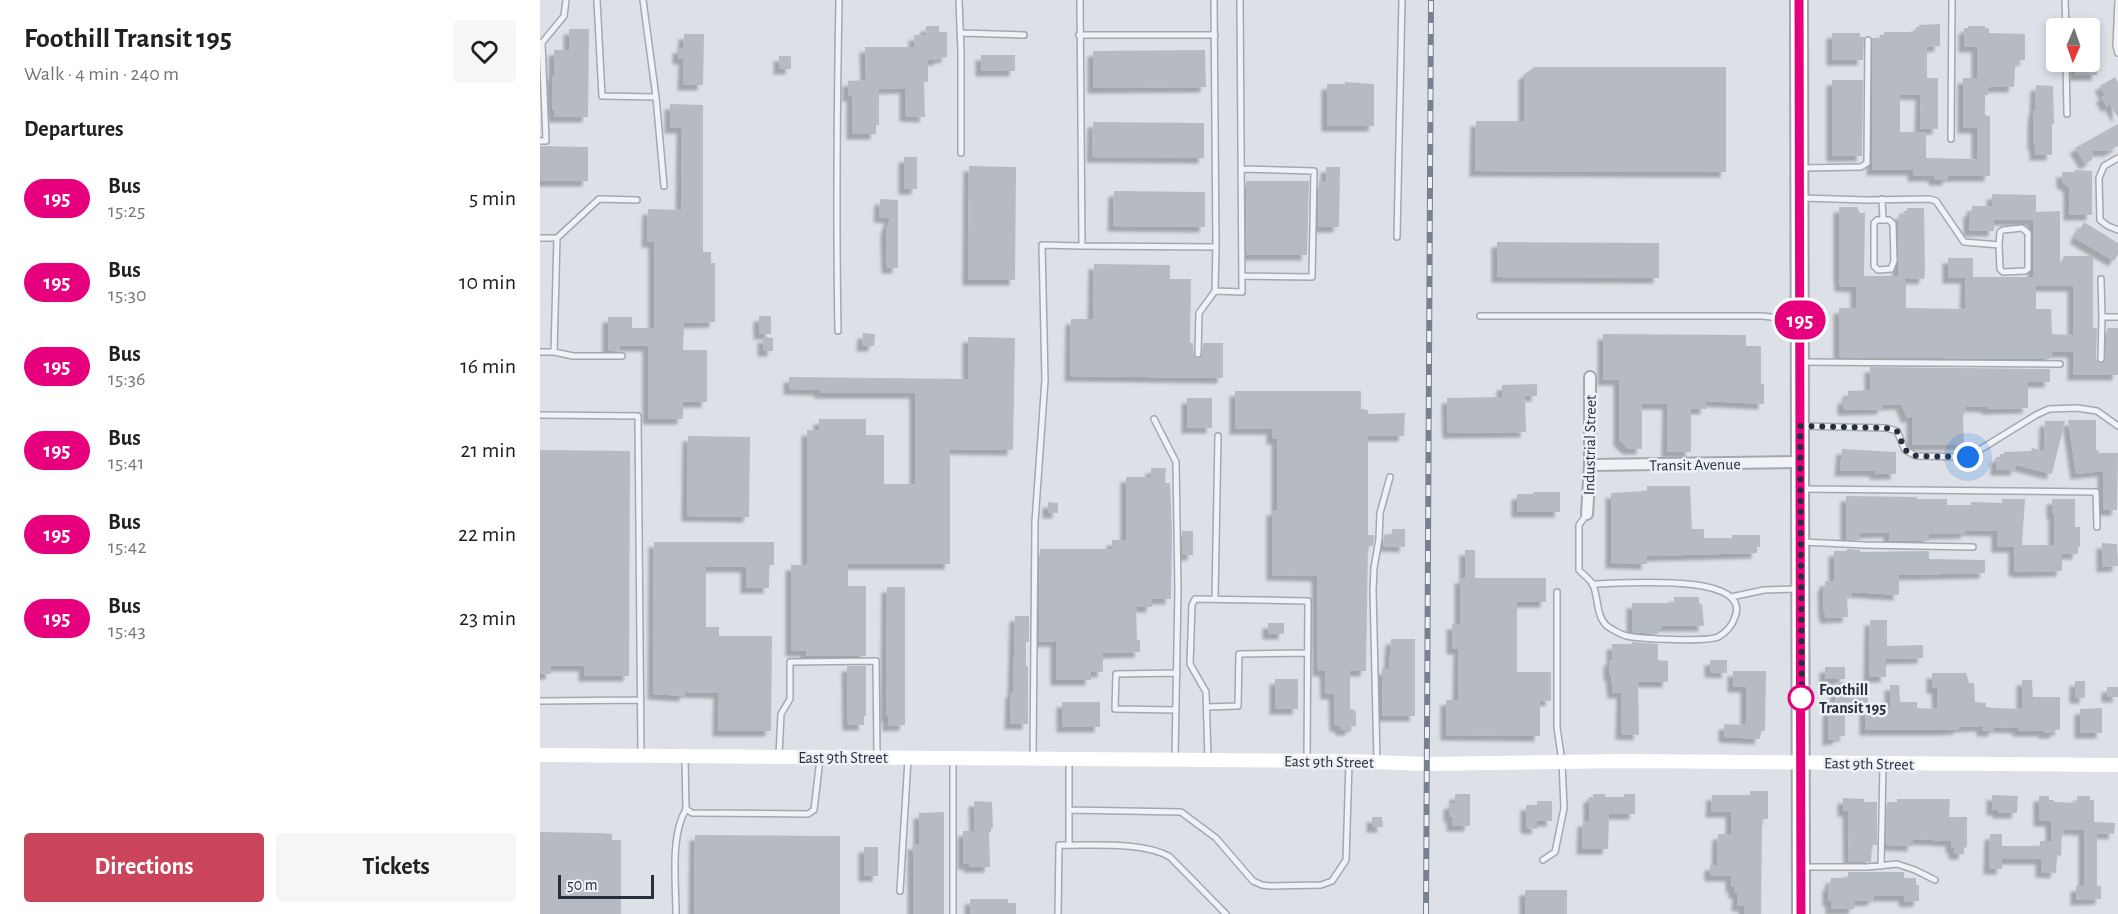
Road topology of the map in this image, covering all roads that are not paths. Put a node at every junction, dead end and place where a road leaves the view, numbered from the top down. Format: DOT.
graph roads {
  1 [pos="566,0"];
  2 [pos="597,0"];
  3 [pos="643,0"];
  4 [pos="839,0"];
  5 [pos="959,0"];
  6 [pos="1080,0"];
  7 [pos="1214,0"];
  8 [pos="1240,0"];
  9 [pos="1402,0"];
  10 [pos="1799,0"];
  11 [pos="1952,0"];
  12 [pos="2066,0"];
  13 [pos="2118,0"];
  14 [pos="2066,18"];
  15 [pos="961,33"];
  16 [pos="1024,35"];
  17 [pos="1079,35"];
  18 [pos="1215,35"];
  19 [pos="1868,40"];
  20 [pos="541,44"];
  21 [pos="2118,53"];
  22 [pos="2066,72"];
  23 [pos="656,97"];
  24 [pos="2067,114"];
  25 [pos="1951,140"];
  26 [pos="540,141"];
  27 [pos="961,153"];
  28 [pos="2118,158"];
  29 [pos="1800,168"];
  30 [pos="1241,169"];
  31 [pos="664,186"];
  32 [pos="1800,197"];
  33 [pos="637,200"];
  34 [pos="1882,200"];
  35 [pos="1882,220"];
  36 [pos="2118,231"];
  37 [pos="1397,237"];
  38 [pos="540,238"];
  39 [pos="557,238"];
  40 [pos="1999,245"];
  41 [pos="1082,246"];
  42 [pos="1216,248"];
  43 [pos="1242,276"];
  44 [pos="2102,279"];
  45 [pos="1215,291"];
  46 [pos="1480,315"];
  47 [pos="2102,317"];
  48 [pos="2118,317"];
  49 [pos="1800,320"];
  50 [pos="838,331"];
  51 [pos="540,352"];
  52 [pos="554,352"];
  53 [pos="1198,354"];
  54 [pos="622,356"];
  55 [pos="2101,359"];
  56 [pos="1800,362"];
  57 [pos="2060,364"];
  58 [pos="1590,377"];
  59 [pos="540,415"];
  60 [pos="1154,419"];
  61 [pos="1800,426"];
  62 [pos="2118,426"];
  63 [pos="1218,436"];
  64 [pos="1800,462"];
  65 [pos="1590,465"];
  66 [pos="1390,477"];
  67 [pos="1800,489"];
  68 [pos="1587,514"];
  69 [pos="2097,527"];
  70 [pos="1800,541"];
  71 [pos="1973,547"];
  72 [pos="1593,584"];
  73 [pos="1801,590"];
  74 [pos="1557,592"];
  75 [pos="1731,597"];
  76 [pos="1215,599"];
  77 [pos="1307,653"];
  78 [pos="1177,673"];
  79 [pos="540,700"];
  80 [pos="640,700"];
  81 [pos="1207,707"];
  82 [pos="1176,710"];
  83 [pos="540,755"];
  84 [pos="641,756"];
  85 [pos="685,756"];
  86 [pos="778,757"];
  87 [pos="821,757"];
  88 [pos="877,757"];
  89 [pos="908,758"];
  90 [pos="953,758"];
  91 [pos="1033,759"];
  92 [pos="1069,759"];
  93 [pos="1175,760"];
  94 [pos="1208,760"];
  95 [pos="1307,761"];
  96 [pos="1349,761"];
  97 [pos="1377,762"];
  98 [pos="1562,762"];
  99 [pos="1802,762"];
  100 [pos="1883,763"];
  101 [pos="2118,765"];
  102 [pos="686,809"];
  103 [pos="1069,810"];
  104 [pos="1069,845"];
  105 [pos="1543,860"];
  106 [pos="1881,866"];
  107 [pos="1801,867"];
  108 [pos="1935,880"];
  109 [pos="900,891"];
  110 [pos="676,914"];
  111 [pos="953,914"];
  112 [pos="1058,914"];
  113 [pos="1226,914"];
  114 [pos="1801,914"];
  1 -- 20 [label="lane"];
  2 -- 23 [label="lane"];
  3 -- 23 [label="lane"];
  4 -- 50 [label="lane"];
  5 -- 15 [label="lane"];
  6 -- 17 [label="lane"];
  7 -- 18 [label="lane"];
  8 -- 30 [label="lane"];
  9 -- 37 [label="lane"];
  10 -- 29 [label="main road"];
  11 -- 25 [label="lane"];
  12 -- 14 [label="lane"];
  13 -- 21 [label="lane"];
  15 -- 16 [label="lane"];
  15 -- 27 [label="lane"];
  17 -- 18 [label="lane"];
  17 -- 41 [label="lane"];
  18 -- 42 [label="lane"];
  19 -- 29 [label="lane"];
  20 -- 26 [label="lane"];
  22 -- 24 [label="lane"];
  23 -- 31 [label="lane"];
  28 -- 36 [label="lane"];
  29 -- 32 [label="main road"];
  30 -- 43 [label="lane"];
  30 -- 43 [label="lane"];
  32 -- 34 [label="lane"];
  32 -- 49 [label="main road"];
  33 -- 39 [label="lane"];
  34 -- 35 [label="lane"];
  34 -- 40 [label="lane"];
  35 -- 35 [label="lane"];
  38 -- 39 [label="lane"];
  39 -- 52 [label="lane"];
  40 -- 40 [label="lane"];
  41 -- 42 [label="lane"];
  41 -- 91 [label="lane"];
  42 -- 45 [label="lane"];
  43 -- 45 [label="lane"];
  44 -- 47 [label="lane"];
  45 -- 53 [label="lane"];
  46 -- 49 [label="lane"];
  47 -- 48 [label="lane"];
  47 -- 55 [label="lane"];
  49 -- 56 [label="main road"];
  51 -- 52 [label="lane"];
  52 -- 54 [label="lane"];
  56 -- 57 [label="lane"];
  56 -- 61 [label="main road"];
  58 -- 65 [label="street, Industrial Street"];
  59 -- 80 [label="lane"];
  60 -- 78 [label="lane"];
  61 -- 62 [label="lane"];
  61 -- 64 [label="main road"];
  63 -- 76 [label="lane"];
  64 -- 65 [label="street, Transit Avenue"];
  64 -- 67 [label="main road"];
  65 -- 68 [label="street, Industrial Street"];
  66 -- 97 [label="lane"];
  67 -- 69 [label="lane"];
  67 -- 70 [label="main road"];
  68 -- 72 [label="lane"];
  70 -- 71 [label="lane"];
  70 -- 73 [label="main road"];
  72 -- 75 [label="lane"];
  72 -- 75 [label="lane"];
  73 -- 75 [label="lane"];
  73 -- 99 [label="main road"];
  74 -- 98 [label="lane"];
  76 -- 77 [label="lane"];
  76 -- 81 [label="lane"];
  77 -- 81 [label="lane"];
  77 -- 95 [label="lane"];
  78 -- 82 [label="lane"];
  78 -- 82 [label="lane"];
  79 -- 80 [label="lane"];
  80 -- 84 [label="lane"];
  81 -- 94 [label="lane"];
  82 -- 93 [label="lane"];
  83 -- 84 [label="street, East 9th Street"];
  84 -- 85 [label="street, East 9th Street"];
  85 -- 86 [label="street, East 9th Street"];
  85 -- 102 [label="lane"];
  86 -- 87 [label="street, East 9th Street"];
  86 -- 88 [label="lane"];
  87 -- 88 [label="street, East 9th Street"];
  87 -- 102 [label="lane"];
  88 -- 89 [label="street, East 9th Street"];
  89 -- 90 [label="street, East 9th Street"];
  89 -- 109 [label="lane"];
  90 -- 91 [label="street, East 9th Street"];
  90 -- 111 [label="lane"];
  91 -- 92 [label="street, East 9th Street"];
  92 -- 93 [label="street, East 9th Street"];
  92 -- 103 [label="lane"];
  93 -- 94 [label="street, East 9th Street"];
  94 -- 95 [label="street, East 9th Street"];
  95 -- 96 [label="street, East 9th Street"];
  96 -- 97 [label="street, East 9th Street"];
  96 -- 103 [label="lane"];
  97 -- 98 [label="street, East 9th Street"];
  98 -- 99 [label="street, East 9th Street"];
  98 -- 105 [label="lane"];
  99 -- 100 [label="street, East 9th Street"];
  99 -- 107 [label="main road"];
  100 -- 101 [label="street, East 9th Street"];
  100 -- 106 [label="lane"];
  102 -- 110 [label="lane"];
  103 -- 104 [label="lane"];
  104 -- 112 [label="lane"];
  104 -- 113 [label="lane"];
  106 -- 107 [label="lane"];
  106 -- 108 [label="lane"];
  107 -- 114 [label="main road"];
}
